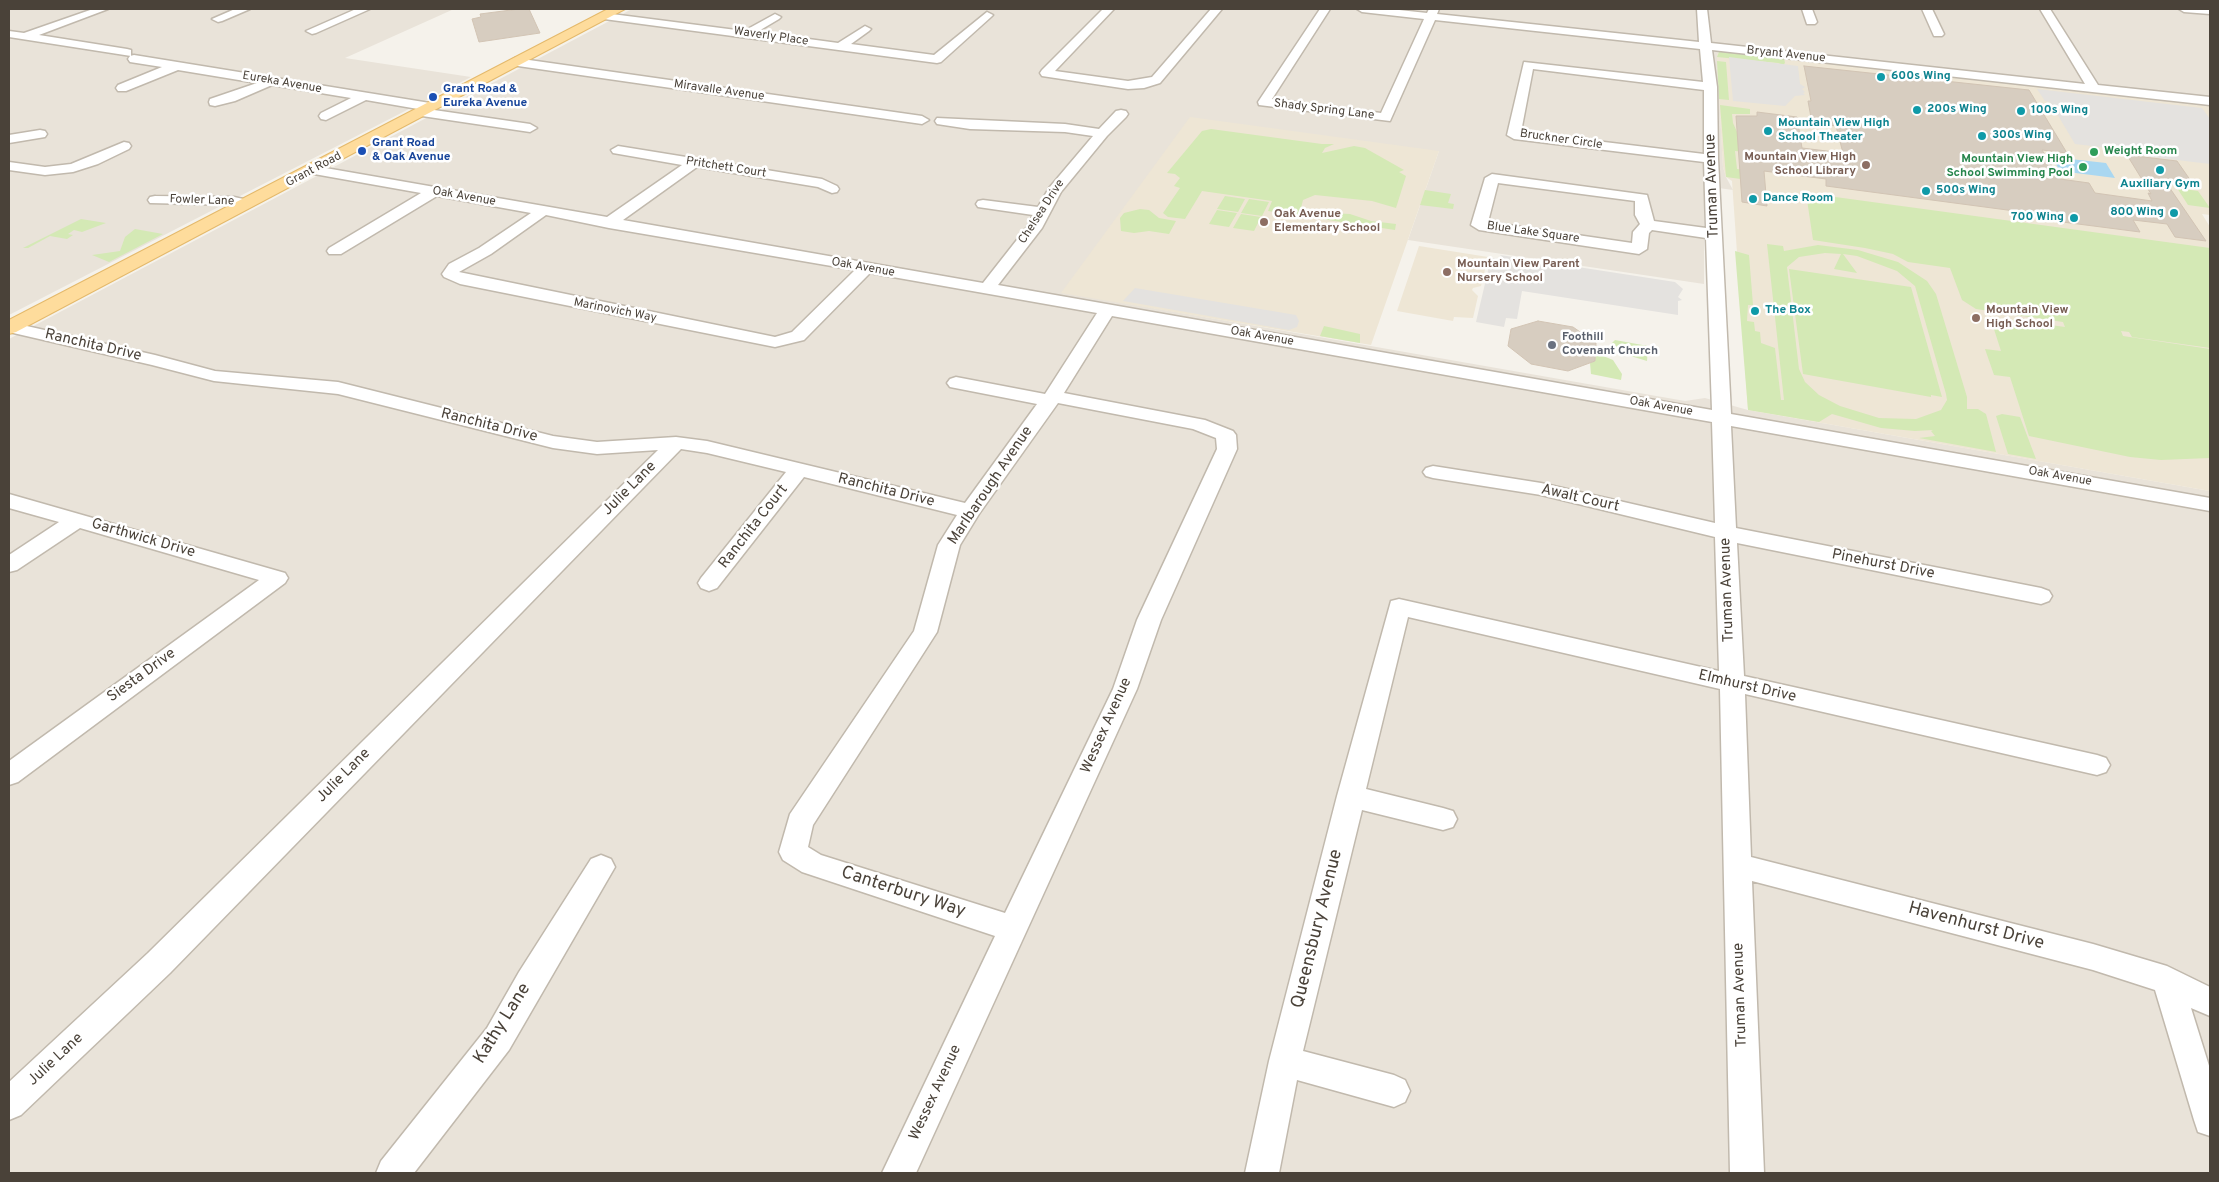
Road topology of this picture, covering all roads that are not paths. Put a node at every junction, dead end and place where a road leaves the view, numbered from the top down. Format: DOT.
graph roads {
  1 [pos="104,9"];
  2 [pos="245,9"];
  3 [pos="365,9"];
  4 [pos="1109,9"];
  5 [pos="1217,9"];
  6 [pos="1325,9"];
  7 [pos="1362,9"];
  8 [pos="1702,9"];
  9 [pos="1806,9"];
  10 [pos="1927,9"];
  11 [pos="2044,9"];
  12 [pos="2189,9"];
  13 [pos="614,10"];
  14 [pos="1432,12"];
  15 [pos="987,15"];
  16 [pos="2208,16"];
  17 [pos="775,17"];
  18 [pos="218,19"];
  19 [pos="1811,22"];
  20 [pos="865,29"];
  21 [pos="312,31"];
  22 [pos="748,33"];
  23 [pos="9,34"];
  24 [pos="1938,34"];
  25 [pos="25,36"];
  26 [pos="841,46"];
  27 [pos="1707,46"];
  28 [pos="515,62"];
  29 [pos="177,65"];
  30 [pos="269,82"];
  31 [pos="1710,87"];
  32 [pos="122,88"];
  33 [pos="2094,88"];
  34 [pos="363,97"];
  35 [pos="2210,101"];
  36 [pos="215,102"];
  37 [pos="426,110"];
  38 [pos="1121,114"];
  39 [pos="326,116"];
  40 [pos="922,120"];
  41 [pos="942,121"];
  42 [pos="530,128"];
  43 [pos="1102,133"];
  44 [pos="40,134"];
  45 [pos="9,139"];
  46 [pos="124,146"];
  47 [pos="618,150"];
  48 [pos="1711,159"];
  49 [pos="694,163"];
  50 [pos="9,166"];
  51 [pos="314,170"];
  52 [pos="832,189"];
  53 [pos="435,191"];
  54 [pos="155,200"];
  55 [pos="248,204"];
  56 [pos="983,204"];
  57 [pos="543,211"];
  58 [pos="1042,212"];
  59 [pos="609,223"];
  60 [pos="1648,225"];
  61 [pos="1714,234"];
  62 [pos="335,251"];
  63 [pos="866,268"];
  64 [pos="986,290"];
  65 [pos="1107,310"];
  66 [pos="9,328"];
  67 [pos="956,383"];
  68 [pos="1051,398"];
  69 [pos="1721,418"];
  70 [pos="676,443"];
  71 [pos="799,470"];
  72 [pos="1433,472"];
  73 [pos="9,501"];
  74 [pos="2210,504"];
  75 [pos="970,511"];
  76 [pos="78,520"];
  77 [pos="1726,533"];
  78 [pos="9,565"];
  79 [pos="277,578"];
  80 [pos="709,583"];
  81 [pos="2041,596"];
  82 [pos="1399,606"];
  83 [pos="1732,683"];
  84 [pos="2097,765"];
  85 [pos="9,776"];
  86 [pos="1350,796"];
  87 [pos="1443,819"];
  88 [pos="793,852"];
  89 [pos="1737,865"];
  90 [pos="601,866"];
  91 [pos="1014,929"];
  92 [pos="2167,980"];
  93 [pos="2210,1002"];
  94 [pos="1285,1061"];
  95 [pos="1394,1092"];
  96 [pos="9,1104"];
  97 [pos="2210,1120"];
  98 [pos="1752,1171"];
  99 [pos="393,1173"];
  100 [pos="899,1173"];
  101 [pos="1262,1173"];
  1 -- 25 [label="street"];
  2 -- 18 [label="street"];
  3 -- 21 [label="street"];
  4 -- 5 [label="street"];
  6 -- 14 [label="street, Shady Spring Lane"];
  7 -- 14 [label="street, Bryant Avenue"];
  8 -- 27 [label="street, Truman Avenue"];
  9 -- 19 [label="street"];
  10 -- 24 [label="street"];
  11 -- 33 [label="street"];
  12 -- 16 [label="street"];
  13 -- 22 [label="street, Waverly Place"];
  13 -- 28 [label="main road, Grant Road"];
  14 -- 27 [label="street, Bryant Avenue"];
  15 -- 26 [label="street, Waverly Place"];
  17 -- 22 [label="street"];
  20 -- 26 [label="street"];
  22 -- 26 [label="street, Waverly Place"];
  23 -- 25 [label="street, Eureka Avenue"];
  25 -- 29 [label="street, Eureka Avenue"];
  27 -- 31 [label="street, Truman Avenue"];
  27 -- 33 [label="street, Bryant Avenue"];
  28 -- 37 [label="main road, Grant Road"];
  28 -- 40 [label="street, Miravalle Avenue"];
  29 -- 30 [label="street, Eureka Avenue"];
  29 -- 32 [label="street"];
  30 -- 34 [label="street, Eureka Avenue"];
  30 -- 36 [label="street"];
  31 -- 48 [label="street, Truman Avenue"];
  31 -- 48 [label="street, Bruckner Circle"];
  33 -- 35 [label="street, Bryant Avenue"];
  34 -- 37 [label="street, Eureka Avenue"];
  34 -- 39 [label="street"];
  37 -- 42 [label="street, Eureka Avenue"];
  37 -- 51 [label="main road, Grant Road"];
  38 -- 43 [label="street, Chelsea Drive"];
  41 -- 43 [label="street"];
  43 -- 58 [label="street, Chelsea Drive"];
  44 -- 45 [label="street"];
  46 -- 50 [label="street"];
  47 -- 49 [label="street, Pritchett Court"];
  48 -- 61 [label="street, Truman Avenue"];
  49 -- 52 [label="street, Pritchett Court"];
  49 -- 59 [label="street"];
  51 -- 53 [label="street, Oak Avenue"];
  51 -- 55 [label="main road, Grant Road"];
  53 -- 57 [label="street, Oak Avenue"];
  53 -- 62 [label="street"];
  54 -- 55 [label="street, Fowler Lane"];
  55 -- 66 [label="main road, Grant Road"];
  56 -- 58 [label="street"];
  57 -- 59 [label="street, Oak Avenue"];
  57 -- 63 [label="street, Marinovich Way"];
  58 -- 64 [label="street, Chelsea Drive"];
  59 -- 63 [label="street, Oak Avenue"];
  60 -- 60 [label="street, Blue Lake Square"];
  60 -- 61 [label="street"];
  61 -- 69 [label="street, Truman Avenue"];
  63 -- 64 [label="street, Oak Avenue"];
  64 -- 65 [label="street, Oak Avenue"];
  65 -- 68 [label="street, Marlbarough Avenue"];
  65 -- 69 [label="street, Oak Avenue"];
  66 -- 70 [label="street, Ranchita Drive"];
  67 -- 68 [label="street"];
  68 -- 75 [label="street, Marlbarough Avenue"];
  68 -- 91 [label="street, Wessex Avenue"];
  69 -- 74 [label="street, Oak Avenue"];
  69 -- 77 [label="street, Truman Avenue"];
  70 -- 71 [label="street, Ranchita Drive"];
  70 -- 96 [label="street, Julie Lane"];
  71 -- 75 [label="street, Ranchita Drive"];
  71 -- 80 [label="street, Ranchita Court"];
  72 -- 77 [label="street, Awalt Court"];
  73 -- 76 [label="street, Garthwick Drive"];
  75 -- 88 [label="street, Marlbarough Avenue"];
  76 -- 78 [label="street"];
  76 -- 79 [label="street, Garthwick Drive"];
  77 -- 81 [label="street, Pinehurst Drive"];
  77 -- 83 [label="street, Truman Avenue"];
  79 -- 85 [label="street, Siesta Drive"];
  82 -- 83 [label="street, Elmhurst Drive"];
  82 -- 86 [label="street, Queensbury Avenue"];
  83 -- 84 [label="street, Elmhurst Drive"];
  83 -- 89 [label="street, Truman Avenue"];
  86 -- 87 [label="street"];
  86 -- 94 [label="street, Queensbury Avenue"];
  88 -- 91 [label="street, Canterbury Way"];
  89 -- 92 [label="street, Havenhurst Drive"];
  89 -- 98 [label="street, Truman Avenue"];
  90 -- 99 [label="street, Kathy Lane"];
  91 -- 100 [label="street, Wessex Avenue"];
  92 -- 93 [label="street, Havenhurst Drive"];
  92 -- 97 [label="street"];
  94 -- 95 [label="street"];
  94 -- 101 [label="street, Queensbury Avenue"];
}
